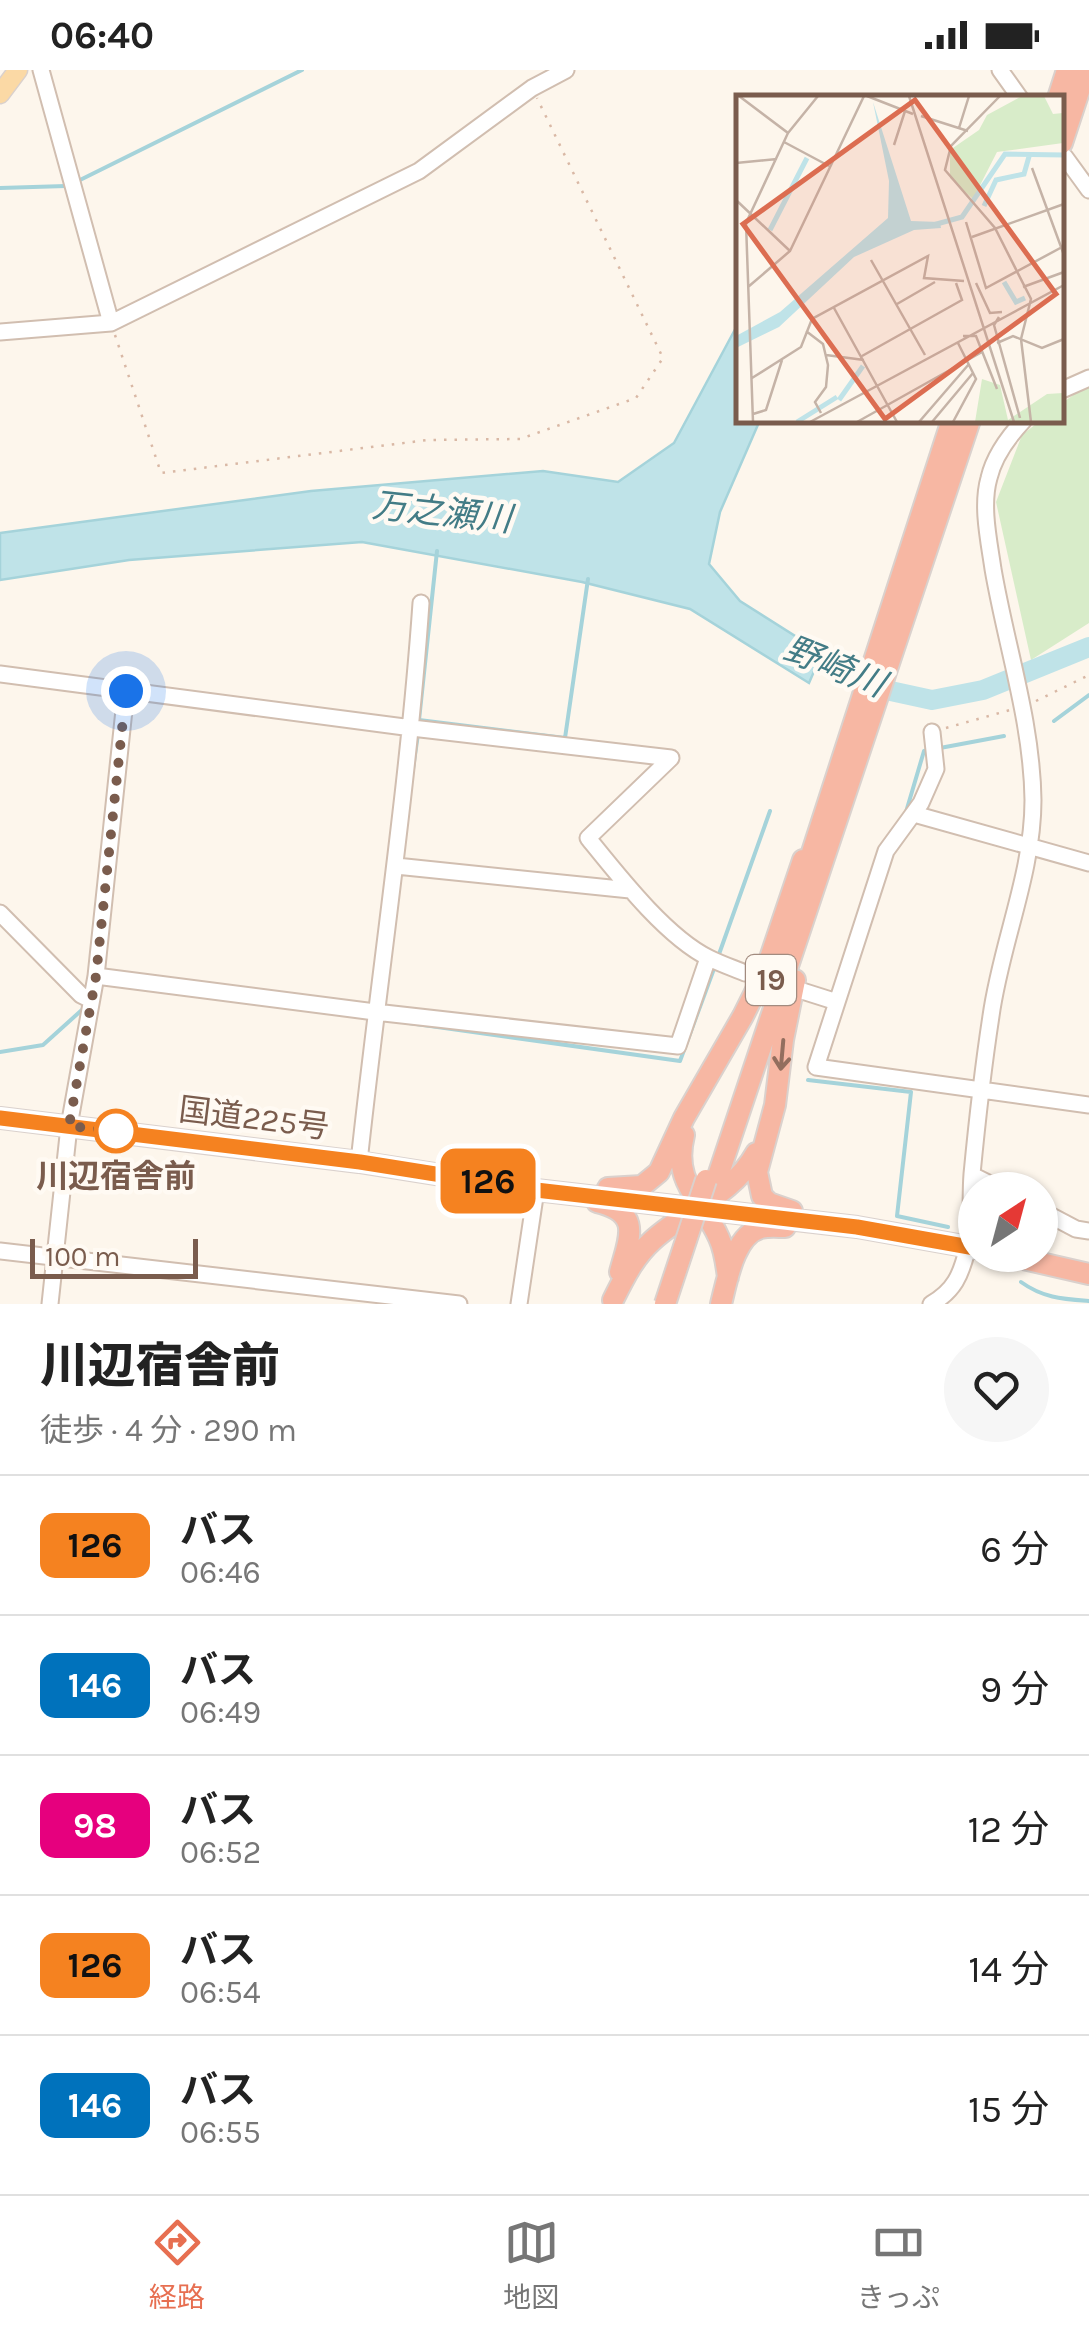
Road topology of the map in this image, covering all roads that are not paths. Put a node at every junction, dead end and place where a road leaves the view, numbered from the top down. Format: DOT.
graph roads {
  1 [pos="18,70"];
  2 [pos="41,70"];
  3 [pos="524,70"];
  4 [pos="566,70"];
  5 [pos="1000,70"];
  6 [pos="1066,70"];
  7 [pos="1086,70"];
  8 [pos="532,88"];
  9 [pos="0,94"];
  10 [pos="1012,95"];
  11 [pos="1059,95"];
  12 [pos="1064,147"];
  13 [pos="1064,152"];
  14 [pos="1089,190"];
  15 [pos="111,323"];
  16 [pos="0,332"];
  17 [pos="1089,378"];
  18 [pos="1064,389"];
  19 [pos="951,422"];
  20 [pos="969,422"];
  21 [pos="1022,422"];
  22 [pos="420,603"];
  23 [pos="885,651"];
  24 [pos="0,674"];
  25 [pos="126,691"];
  26 [pos="412,728"];
  27 [pos="932,732"];
  28 [pos="841,785"];
  29 [pos="914,814"];
  30 [pos="1031,846"];
  31 [pos="1089,864"];
  32 [pos="399,866"];
  33 [pos="630,890"];
  34 [pos="0,913"];
  35 [pos="708,958"];
  36 [pos="745,973"];
  37 [pos="96,976"];
  38 [pos="796,988"];
  39 [pos="837,1002"];
  40 [pos="89,1003"];
  41 [pos="375,1012"];
  42 [pos="700,1091"];
  43 [pos="983,1091"];
  44 [pos="1089,1105"];
  45 [pos="0,1118"];
  46 [pos="69,1126"];
  47 [pos="764,1138"];
  48 [pos="360,1162"];
  49 [pos="972,1172"];
  50 [pos="546,1191"];
  51 [pos="702,1210"];
  52 [pos="1058,1220"];
  53 [pos="857,1227"];
  54 [pos="1089,1231"];
  55 [pos="958,1245"];
  56 [pos="0,1251"];
  57 [pos="55,1258"];
  58 [pos="1058,1267"];
  59 [pos="961,1272"];
  60 [pos="1089,1274"];
  61 [pos="728,1277"];
  62 [pos="612,1302"];
  63 [pos="50,1304"];
  64 [pos="459,1304"];
  65 [pos="519,1304"];
  66 [pos="665,1304"];
  67 [pos="675,1304"];
  68 [pos="721,1304"];
  69 [pos="931,1304"];
  1 -- 9 [label="main road"];
  2 -- 15 [label="street"];
  3 -- 8 [label="street"];
  4 -- 8 [label="street"];
  5 -- 10 [label="street"];
  6 -- 11 [label="highway"];
  7 -- 12 [label="highway"];
  8 -- 15 [label="street"];
  13 -- 14 [label="street"];
  15 -- 16 [label="street"];
  17 -- 18 [label="street"];
  19 -- 23 [label="highway, 19"];
  20 -- 23 [label="highway, 19"];
  21 -- 30 [label="street"];
  22 -- 26 [label="street"];
  23 -- 28 [label="highway, 19"];
  24 -- 25 [label="street"];
  25 -- 26 [label="street"];
  25 -- 37 [label="street"];
  26 -- 32 [label="street"];
  26 -- 33 [label="street"];
  27 -- 29 [label="street"];
  28 -- 42 [label="highway, 19"];
  28 -- 47 [label="highway, 19, one-way"];
  28 -- 51 [label="highway, 19"];
  29 -- 30 [label="street"];
  29 -- 39 [label="street"];
  30 -- 31 [label="street"];
  30 -- 43 [label="street"];
  32 -- 33 [label="street"];
  32 -- 41 [label="street"];
  33 -- 35 [label="street"];
  34 -- 40 [label="street"];
  35 -- 36 [label="street"];
  35 -- 41 [label="street"];
  37 -- 40 [label="street"];
  37 -- 41 [label="street"];
  38 -- 39 [label="street"];
  39 -- 43 [label="street"];
  40 -- 46 [label="street"];
  41 -- 48 [label="street"];
  42 -- 50 [label="highway, 19"];
  42 -- 51 [label="highway, 19"];
  43 -- 44 [label="street"];
  43 -- 49 [label="street"];
  45 -- 46 [label="highway, 国道225号"];
  46 -- 48 [label="highway, 国道225号"];
  46 -- 57 [label="street"];
  47 -- 51 [label="highway, 19"];
  47 -- 53 [label="highway, 19"];
  48 -- 50 [label="highway, 国道225号"];
  50 -- 51 [label="highway, 国道225号"];
  50 -- 62 [label="highway"];
  50 -- 65 [label="street"];
  51 -- 53 [label="highway, 国道225号"];
  51 -- 61 [label="highway"];
  51 -- 62 [label="highway"];
  51 -- 66 [label="highway, bridge"];
  51 -- 67 [label="highway"];
  52 -- 54 [label="street"];
  53 -- 55 [label="highway, 国道225号"];
  53 -- 61 [label="highway"];
  56 -- 57 [label="street"];
  57 -- 63 [label="street"];
  57 -- 64 [label="street"];
  58 -- 60 [label="highway"];
  59 -- 69 [label="street"];
  61 -- 68 [label="highway"];
}
